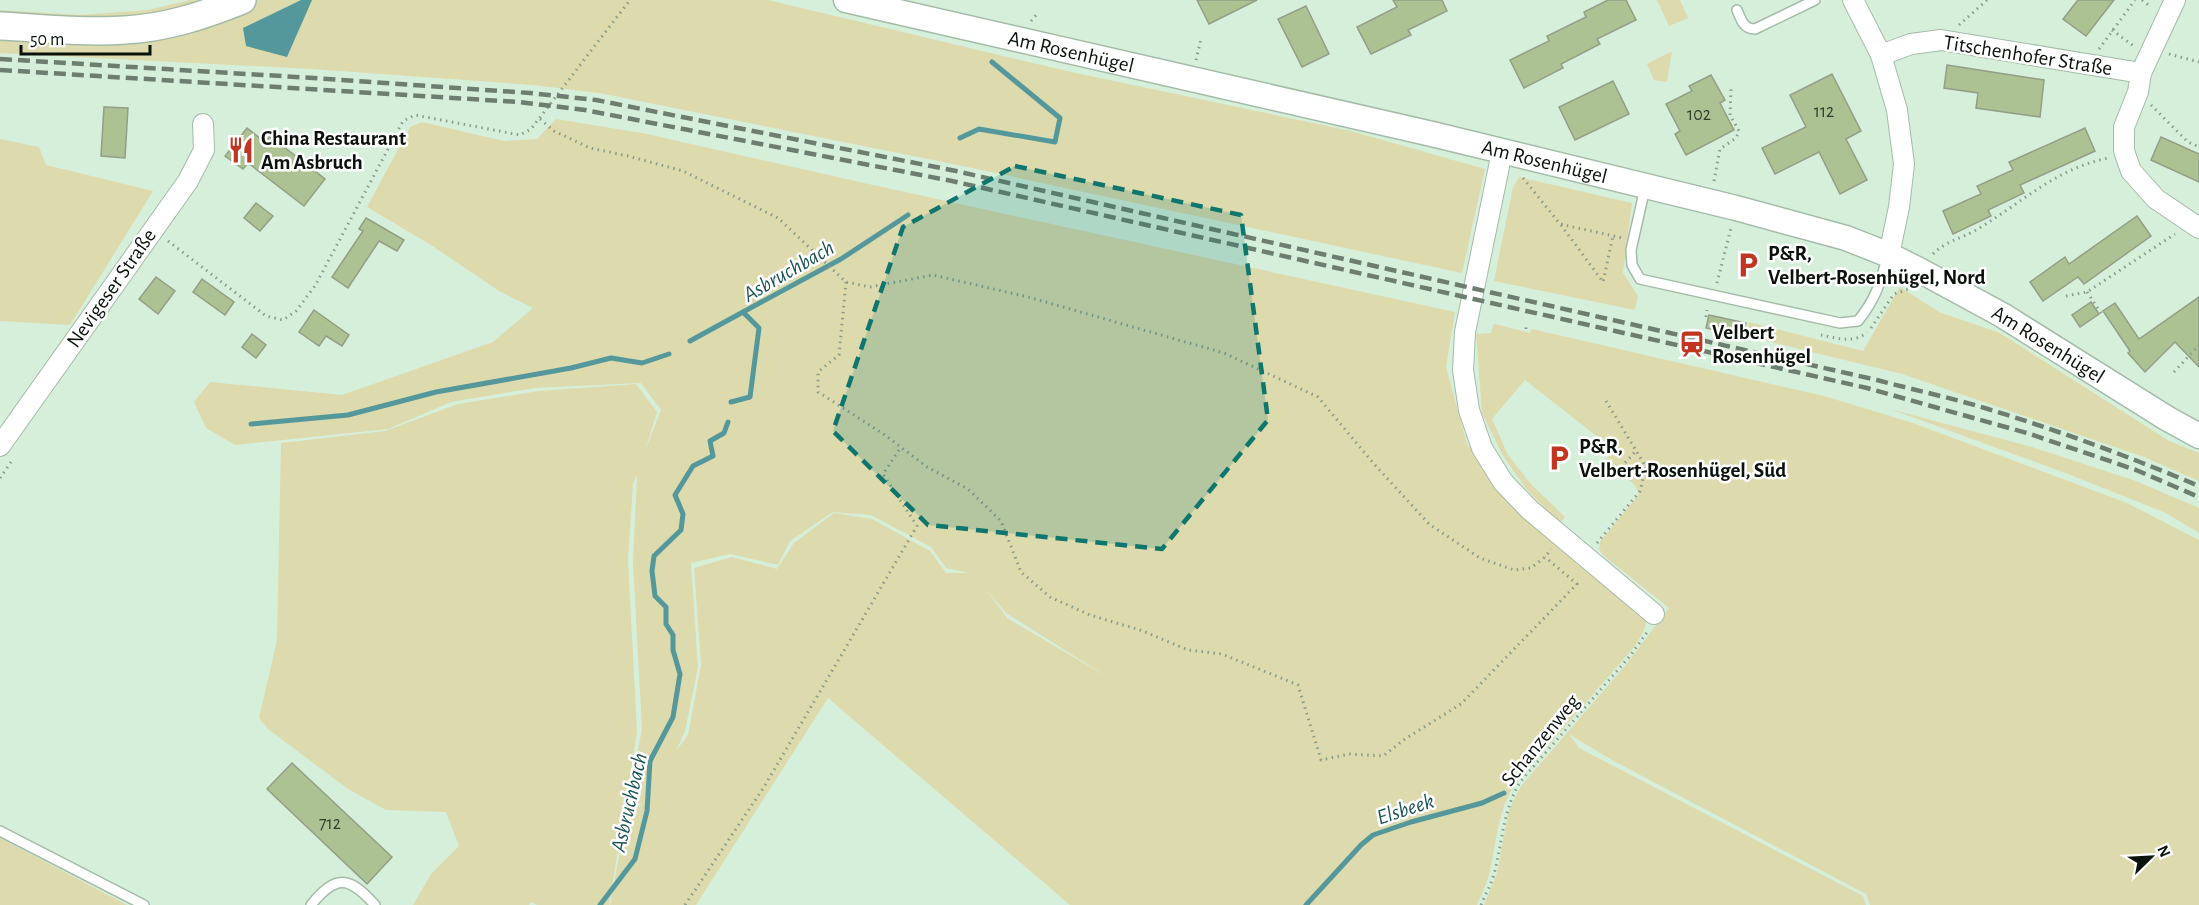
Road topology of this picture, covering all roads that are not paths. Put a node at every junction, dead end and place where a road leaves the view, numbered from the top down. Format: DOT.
graph roads {
  1 [pos="242,0"];
  2 [pos="846,0"];
  3 [pos="1815,0"];
  4 [pos="1853,0"];
  5 [pos="2175,0"];
  6 [pos="1737,10"];
  7 [pos="0,26"];
  8 [pos="1881,55"];
  9 [pos="2147,60"];
  10 [pos="203,124"];
  11 [pos="1502,152"];
  12 [pos="1646,186"];
  13 [pos="2195,225"];
  14 [pos="1888,255"];
  15 [pos="2199,436"];
  16 [pos="0,446"];
  17 [pos="1651,612"];
  18 [pos="0,831"];
  19 [pos="144,905"];
  20 [pos="311,905"];
  21 [pos="375,905"];
  1 -- 7 [label="main road"];
  2 -- 11 [label="street, Am Rosenhügel"];
  3 -- 6 [label="lane"];
  4 -- 8 [label="street"];
  5 -- 9 [label="street, Titschenhofer Straße"];
  8 -- 9 [label="street, Titschenhofer Straße"];
  8 -- 14 [label="street"];
  9 -- 13 [label="street, Titschenhofer Straße"];
  10 -- 16 [label="street, Nevigeser Straße"];
  11 -- 12 [label="street, Am Rosenhügel"];
  11 -- 17 [label="street"];
  12 -- 14 [label="street, Am Rosenhügel"];
  12 -- 14 [label="lane"];
  14 -- 15 [label="street, Am Rosenhügel"];
  18 -- 19 [label="lane"];
  20 -- 21 [label="lane"];
}
